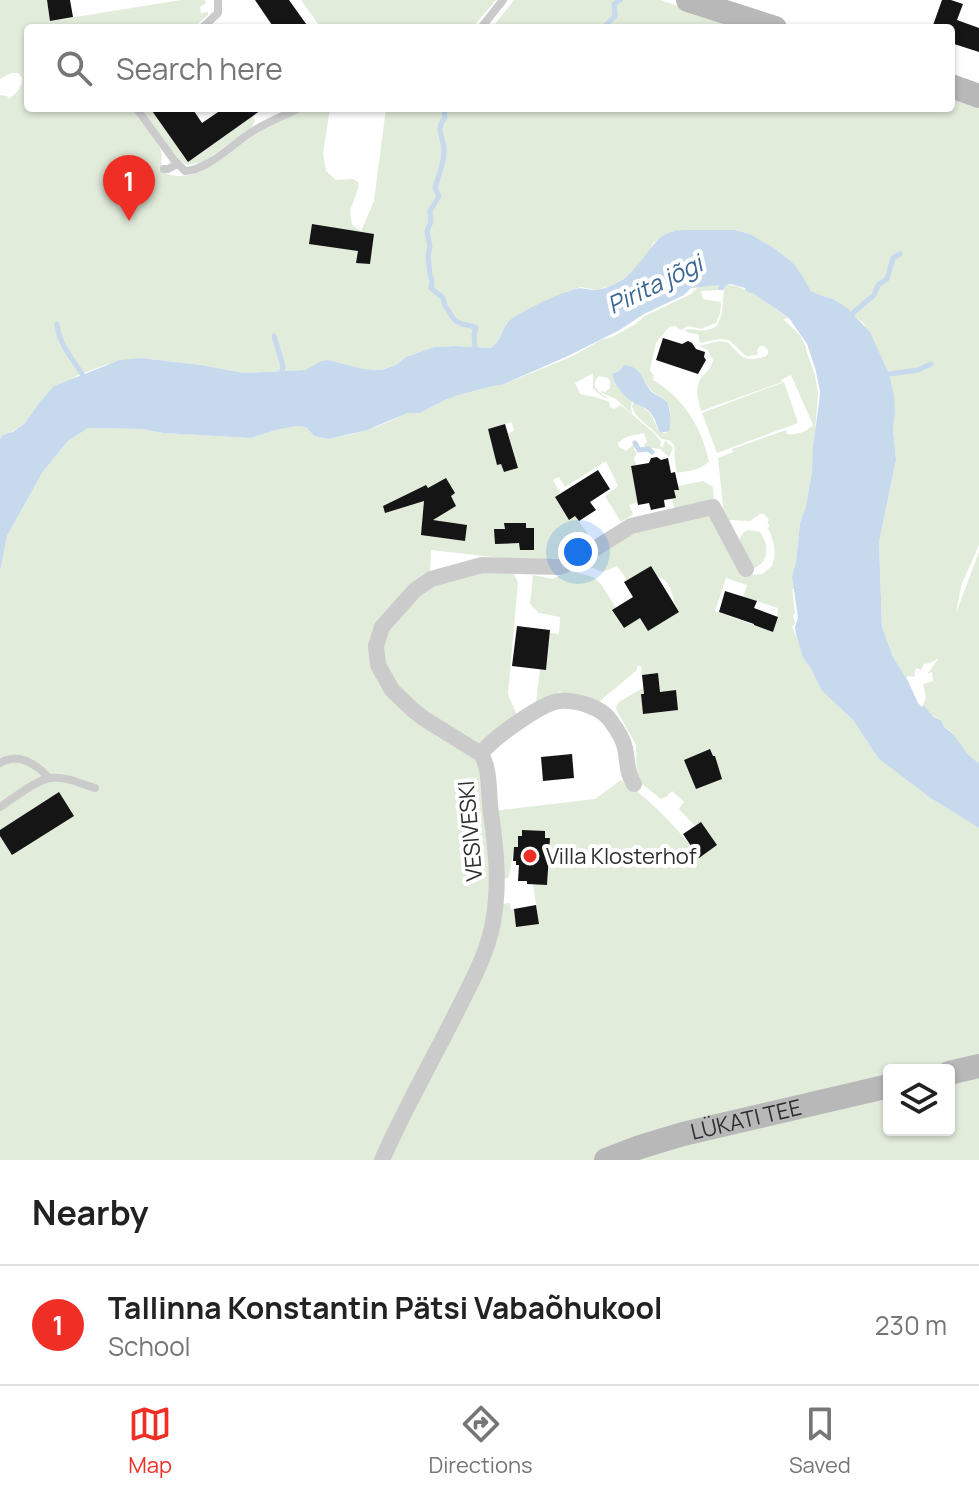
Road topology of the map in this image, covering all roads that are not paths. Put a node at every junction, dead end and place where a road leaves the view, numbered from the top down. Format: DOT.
graph roads {
  1 [pos="218,0"];
  2 [pos="503,0"];
  3 [pos="688,0"];
  4 [pos="206,24"];
  5 [pos="484,24"];
  6 [pos="763,24"];
  7 [pos="955,87"];
  8 [pos="979,96"];
  9 [pos="139,112"];
  10 [pos="292,112"];
  11 [pos="177,164"];
  12 [pos="164,169"];
  13 [pos="746,569"];
  14 [pos="481,754"];
  15 [pos="0,763"];
  16 [pos="49,778"];
  17 [pos="634,784"];
  18 [pos="95,788"];
  19 [pos="3,803"];
  20 [pos="979,1066"];
  21 [pos="955,1072"];
  22 [pos="883,1087"];
  23 [pos="382,1160"];
  24 [pos="606,1160"];
  1 -- 4 [label="lane"];
  2 -- 5 [label="lane"];
  3 -- 6 [label="main road"];
  7 -- 8 [label="main road"];
  9 -- 11 [label="lane"];
  10 -- 11 [label="lane"];
  11 -- 12 [label="lane"];
  13 -- 14 [label="street, VESIVESKI"];
  14 -- 17 [label="street"];
  14 -- 23 [label="street, VESIVESKI"];
  15 -- 16 [label="lane"];
  16 -- 18 [label="lane"];
  16 -- 19 [label="lane"];
  20 -- 21 [label="main road"];
  22 -- 24 [label="main road, LÜKATI TEE"];
}
